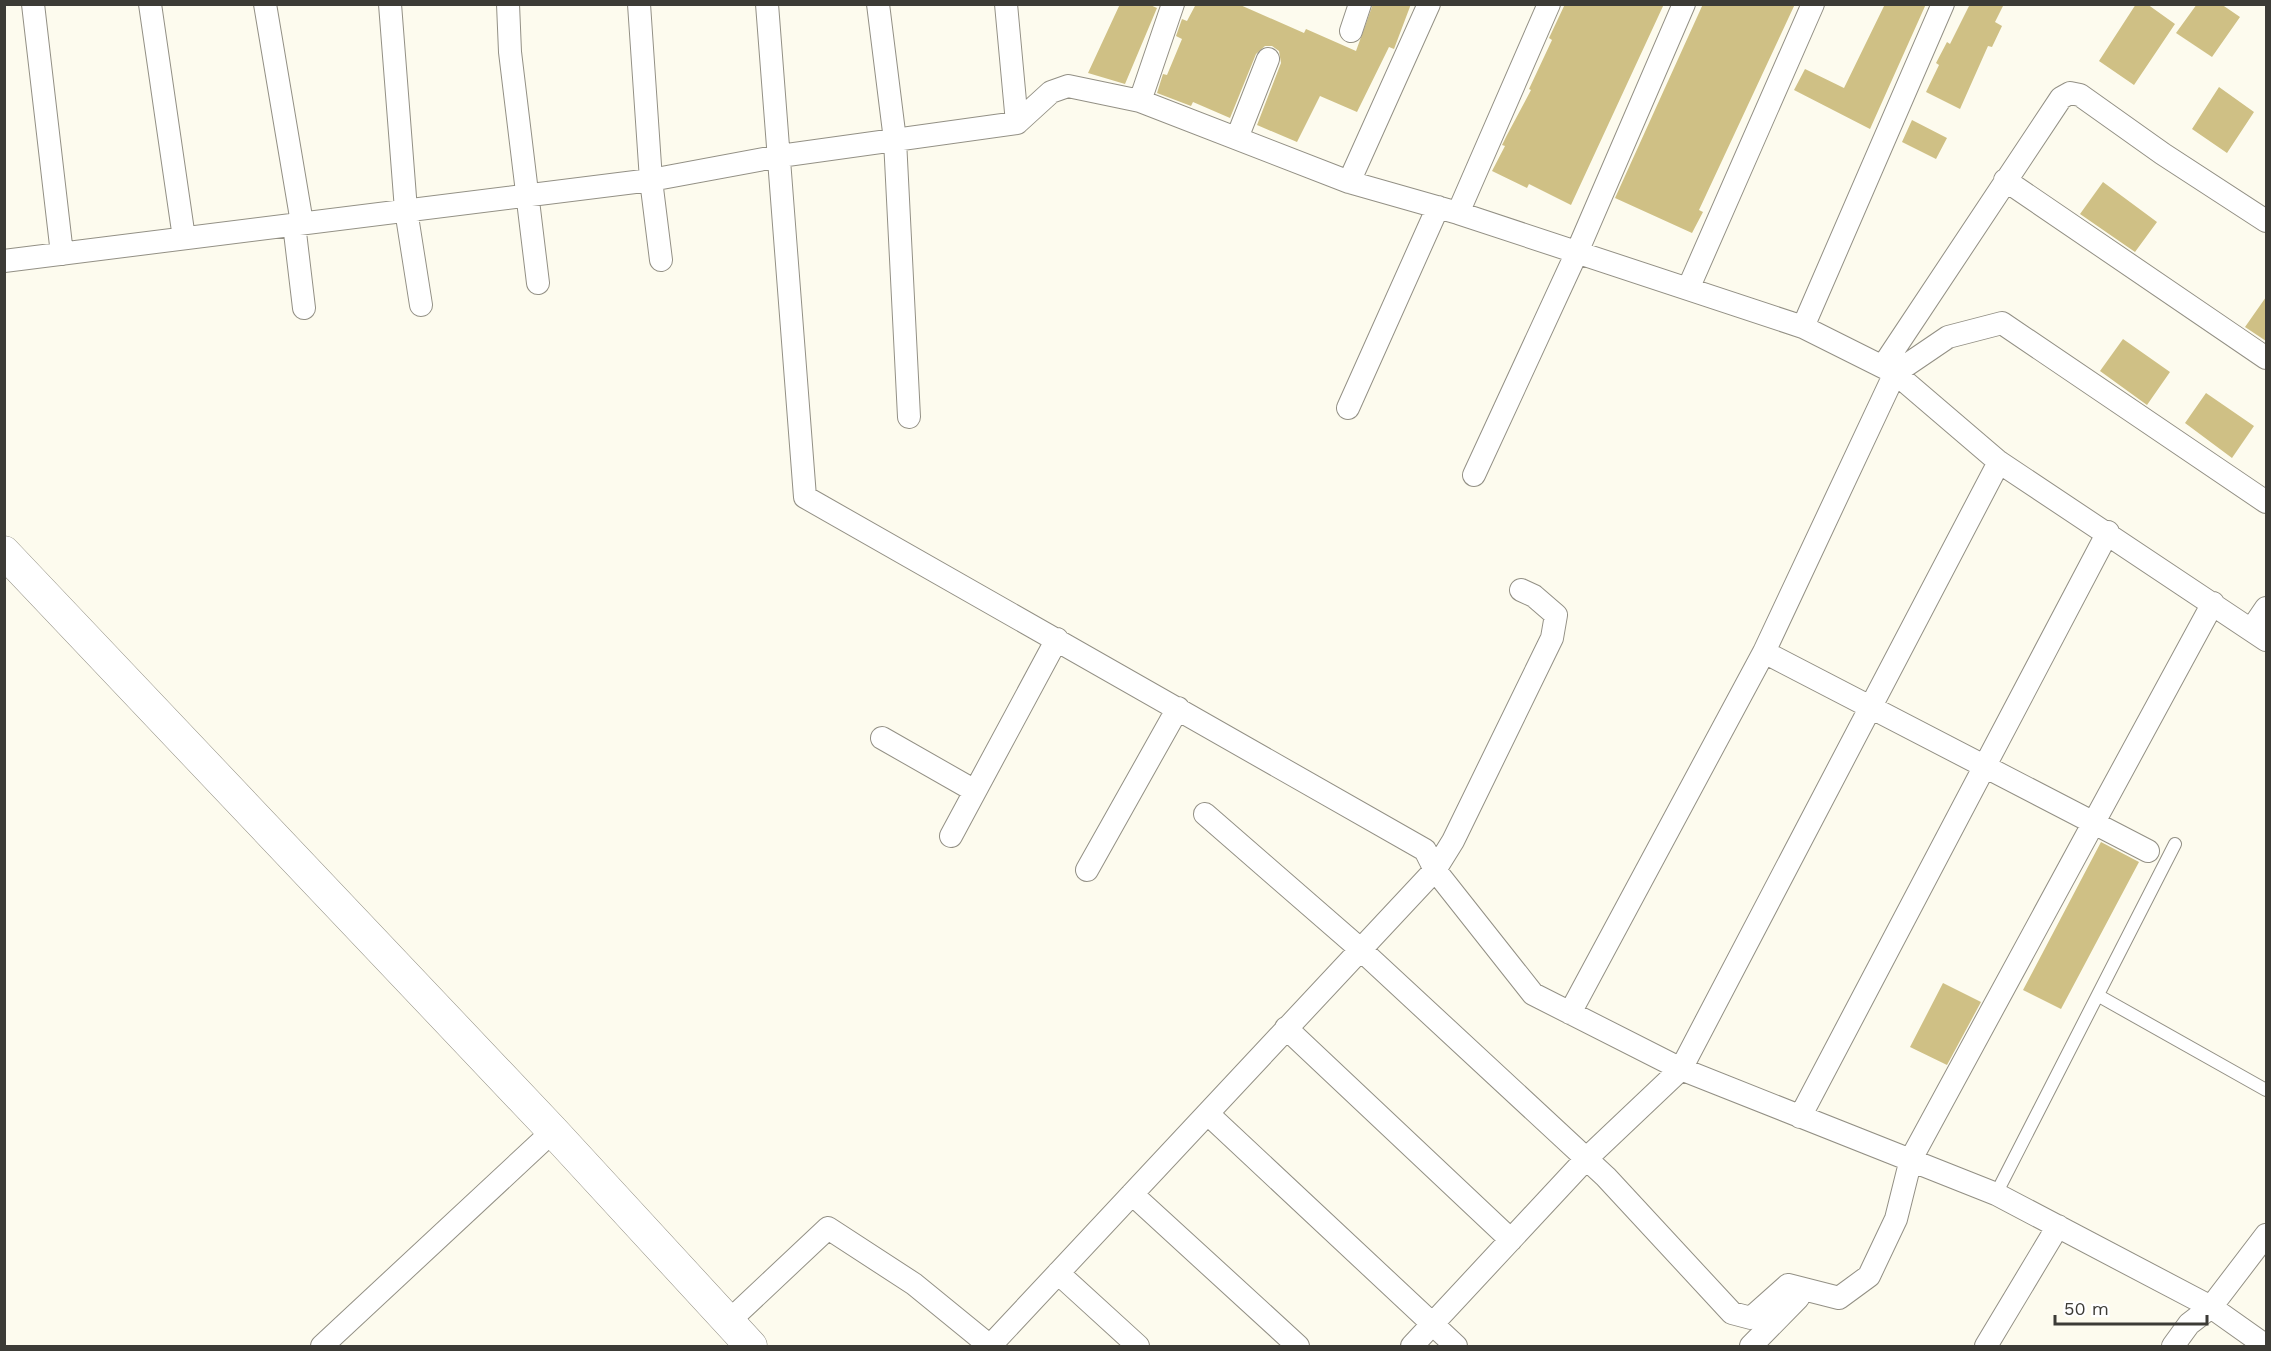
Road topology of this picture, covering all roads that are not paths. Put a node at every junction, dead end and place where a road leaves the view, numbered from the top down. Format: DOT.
graph roads {
  1 [pos="33,4"];
  2 [pos="150,4"];
  3 [pos="265,4"];
  4 [pos="390,4"];
  5 [pos="508,4"];
  6 [pos="639,4"];
  7 [pos="767,4"];
  8 [pos="878,4"];
  9 [pos="1006,4"];
  10 [pos="1173,4"];
  11 [pos="1360,4"];
  12 [pos="1429,4"];
  13 [pos="1549,4"];
  14 [pos="1684,4"];
  15 [pos="1813,4"];
  16 [pos="1943,4"];
  17 [pos="1351,31"];
  18 [pos="1268,59"];
  19 [pos="1140,100"];
  20 [pos="1017,123"];
  21 [pos="1237,138"];
  22 [pos="895,140"];
  23 [pos="780,156"];
  24 [pos="651,180"];
  25 [pos="2004,180"];
  26 [pos="1349,182"];
  27 [pos="526,194"];
  28 [pos="406,210"];
  29 [pos="1448,210"];
  30 [pos="2264,213"];
  31 [pos="298,223"];
  32 [pos="184,238"];
  33 [pos="1577,252"];
  34 [pos="62,254"];
  35 [pos="661,260"];
  36 [pos="4,261"];
  37 [pos="538,283"];
  38 [pos="1688,290"];
  39 [pos="421,305"];
  40 [pos="304,308"];
  41 [pos="1803,327"];
  42 [pos="2266,358"];
  43 [pos="1889,370"];
  44 [pos="1347,408"];
  45 [pos="909,417"];
  46 [pos="2000,462"];
  47 [pos="1474,475"];
  48 [pos="2266,502"];
  49 [pos="2108,532"];
  50 [pos="4,552"];
  51 [pos="1521,590"];
  52 [pos="2213,603"];
  53 [pos="2266,608"];
  54 [pos="2259,635"];
  55 [pos="1057,639"];
  56 [pos="1764,652"];
  57 [pos="1871,707"];
  58 [pos="1178,708"];
  59 [pos="882,738"];
  60 [pos="1984,765"];
  61 [pos="975,791"];
  62 [pos="1205,814"];
  63 [pos="2096,823"];
  64 [pos="951,836"];
  65 [pos="2175,844"];
  66 [pos="2158,856"];
  67 [pos="1087,870"];
  68 [pos="1435,870"];
  69 [pos="1359,948"];
  70 [pos="2099,996"];
  71 [pos="1570,1013"];
  72 [pos="1286,1028"];
  73 [pos="1681,1069"];
  74 [pos="2266,1090"];
  75 [pos="1208,1114"];
  76 [pos="1800,1117"];
  77 [pos="553,1131"];
  78 [pos="1586,1159"];
  79 [pos="1911,1159"];
  80 [pos="1132,1194"];
  81 [pos="1996,1194"];
  82 [pos="2058,1226"];
  83 [pos="2266,1236"];
  84 [pos="1511,1240"];
  85 [pos="1058,1273"];
  86 [pos="1788,1285"];
  87 [pos="2211,1307"];
  88 [pos="728,1322"];
  89 [pos="1432,1325"];
  90 [pos="990,1346"];
  91 [pos="322,1347"];
  92 [pos="751,1347"];
  93 [pos="1138,1347"];
  94 [pos="1298,1347"];
  95 [pos="1412,1347"];
  96 [pos="1456,1347"];
  97 [pos="1751,1347"];
  98 [pos="1986,1347"];
  99 [pos="2173,1347"];
  100 [pos="2266,1347"];
  1 -- 34 [label="street"];
  2 -- 32 [label="street"];
  3 -- 31 [label="street"];
  4 -- 28 [label="street"];
  5 -- 27 [label="street"];
  6 -- 24 [label="street"];
  7 -- 23 [label="street"];
  8 -- 22 [label="street"];
  9 -- 20 [label="street"];
  10 -- 19 [label="street"];
  11 -- 17 [label="street"];
  12 -- 26 [label="street"];
  13 -- 29 [label="street"];
  14 -- 33 [label="street"];
  15 -- 38 [label="street"];
  16 -- 41 [label="street"];
  18 -- 21 [label="street"];
  19 -- 20 [label="street"];
  19 -- 21 [label="street"];
  20 -- 22 [label="street"];
  21 -- 26 [label="street"];
  22 -- 23 [label="street"];
  22 -- 45 [label="street"];
  23 -- 24 [label="street"];
  23 -- 55 [label="street"];
  24 -- 27 [label="street"];
  24 -- 35 [label="street"];
  25 -- 30 [label="street"];
  25 -- 42 [label="street"];
  25 -- 43 [label="street"];
  26 -- 29 [label="street"];
  27 -- 28 [label="street"];
  27 -- 37 [label="street"];
  28 -- 31 [label="street"];
  28 -- 39 [label="street"];
  29 -- 33 [label="street"];
  29 -- 44 [label="street"];
  31 -- 32 [label="street"];
  31 -- 40 [label="street"];
  32 -- 34 [label="street"];
  33 -- 38 [label="street"];
  33 -- 47 [label="street"];
  34 -- 36 [label="street"];
  38 -- 41 [label="street"];
  41 -- 43 [label="street"];
  43 -- 46 [label="street"];
  43 -- 48 [label="street"];
  43 -- 56 [label="street"];
  46 -- 49 [label="street"];
  46 -- 57 [label="street"];
  49 -- 52 [label="street"];
  49 -- 60 [label="street"];
  50 -- 77 [label="main road"];
  51 -- 68 [label="street"];
  52 -- 54 [label="street"];
  52 -- 63 [label="street"];
  53 -- 54 [label="street"];
  55 -- 58 [label="street"];
  55 -- 61 [label="street"];
  56 -- 57 [label="street"];
  56 -- 71 [label="street"];
  57 -- 60 [label="street"];
  57 -- 73 [label="street"];
  58 -- 67 [label="street"];
  58 -- 68 [label="street"];
  59 -- 61 [label="street"];
  60 -- 63 [label="street"];
  60 -- 76 [label="street"];
  61 -- 64 [label="street"];
  62 -- 69 [label="street"];
  63 -- 66 [label="street"];
  63 -- 79 [label="street"];
  65 -- 66 [label="lane"];
  66 -- 70 [label="lane"];
  68 -- 69 [label="street"];
  68 -- 71 [label="street"];
  69 -- 72 [label="street"];
  69 -- 78 [label="street"];
  70 -- 74 [label="lane"];
  70 -- 81 [label="lane"];
  71 -- 73 [label="street"];
  72 -- 75 [label="street"];
  72 -- 84 [label="street"];
  73 -- 76 [label="street"];
  73 -- 78 [label="street"];
  75 -- 80 [label="street"];
  75 -- 89 [label="street"];
  76 -- 79 [label="street"];
  77 -- 88 [label="main road"];
  77 -- 91 [label="street"];
  78 -- 84 [label="street"];
  78 -- 86 [label="street"];
  79 -- 81 [label="street"];
  79 -- 86 [label="street"];
  80 -- 85 [label="street"];
  80 -- 94 [label="street"];
  81 -- 82 [label="street"];
  82 -- 87 [label="street"];
  82 -- 98 [label="street"];
  83 -- 87 [label="street"];
  84 -- 89 [label="street"];
  85 -- 90 [label="street"];
  85 -- 93 [label="street"];
  86 -- 97 [label="street"];
  87 -- 99 [label="street"];
  87 -- 100 [label="street"];
  88 -- 90 [label="street"];
  88 -- 92 [label="main road"];
  89 -- 95 [label="street"];
  89 -- 96 [label="street"];
}
